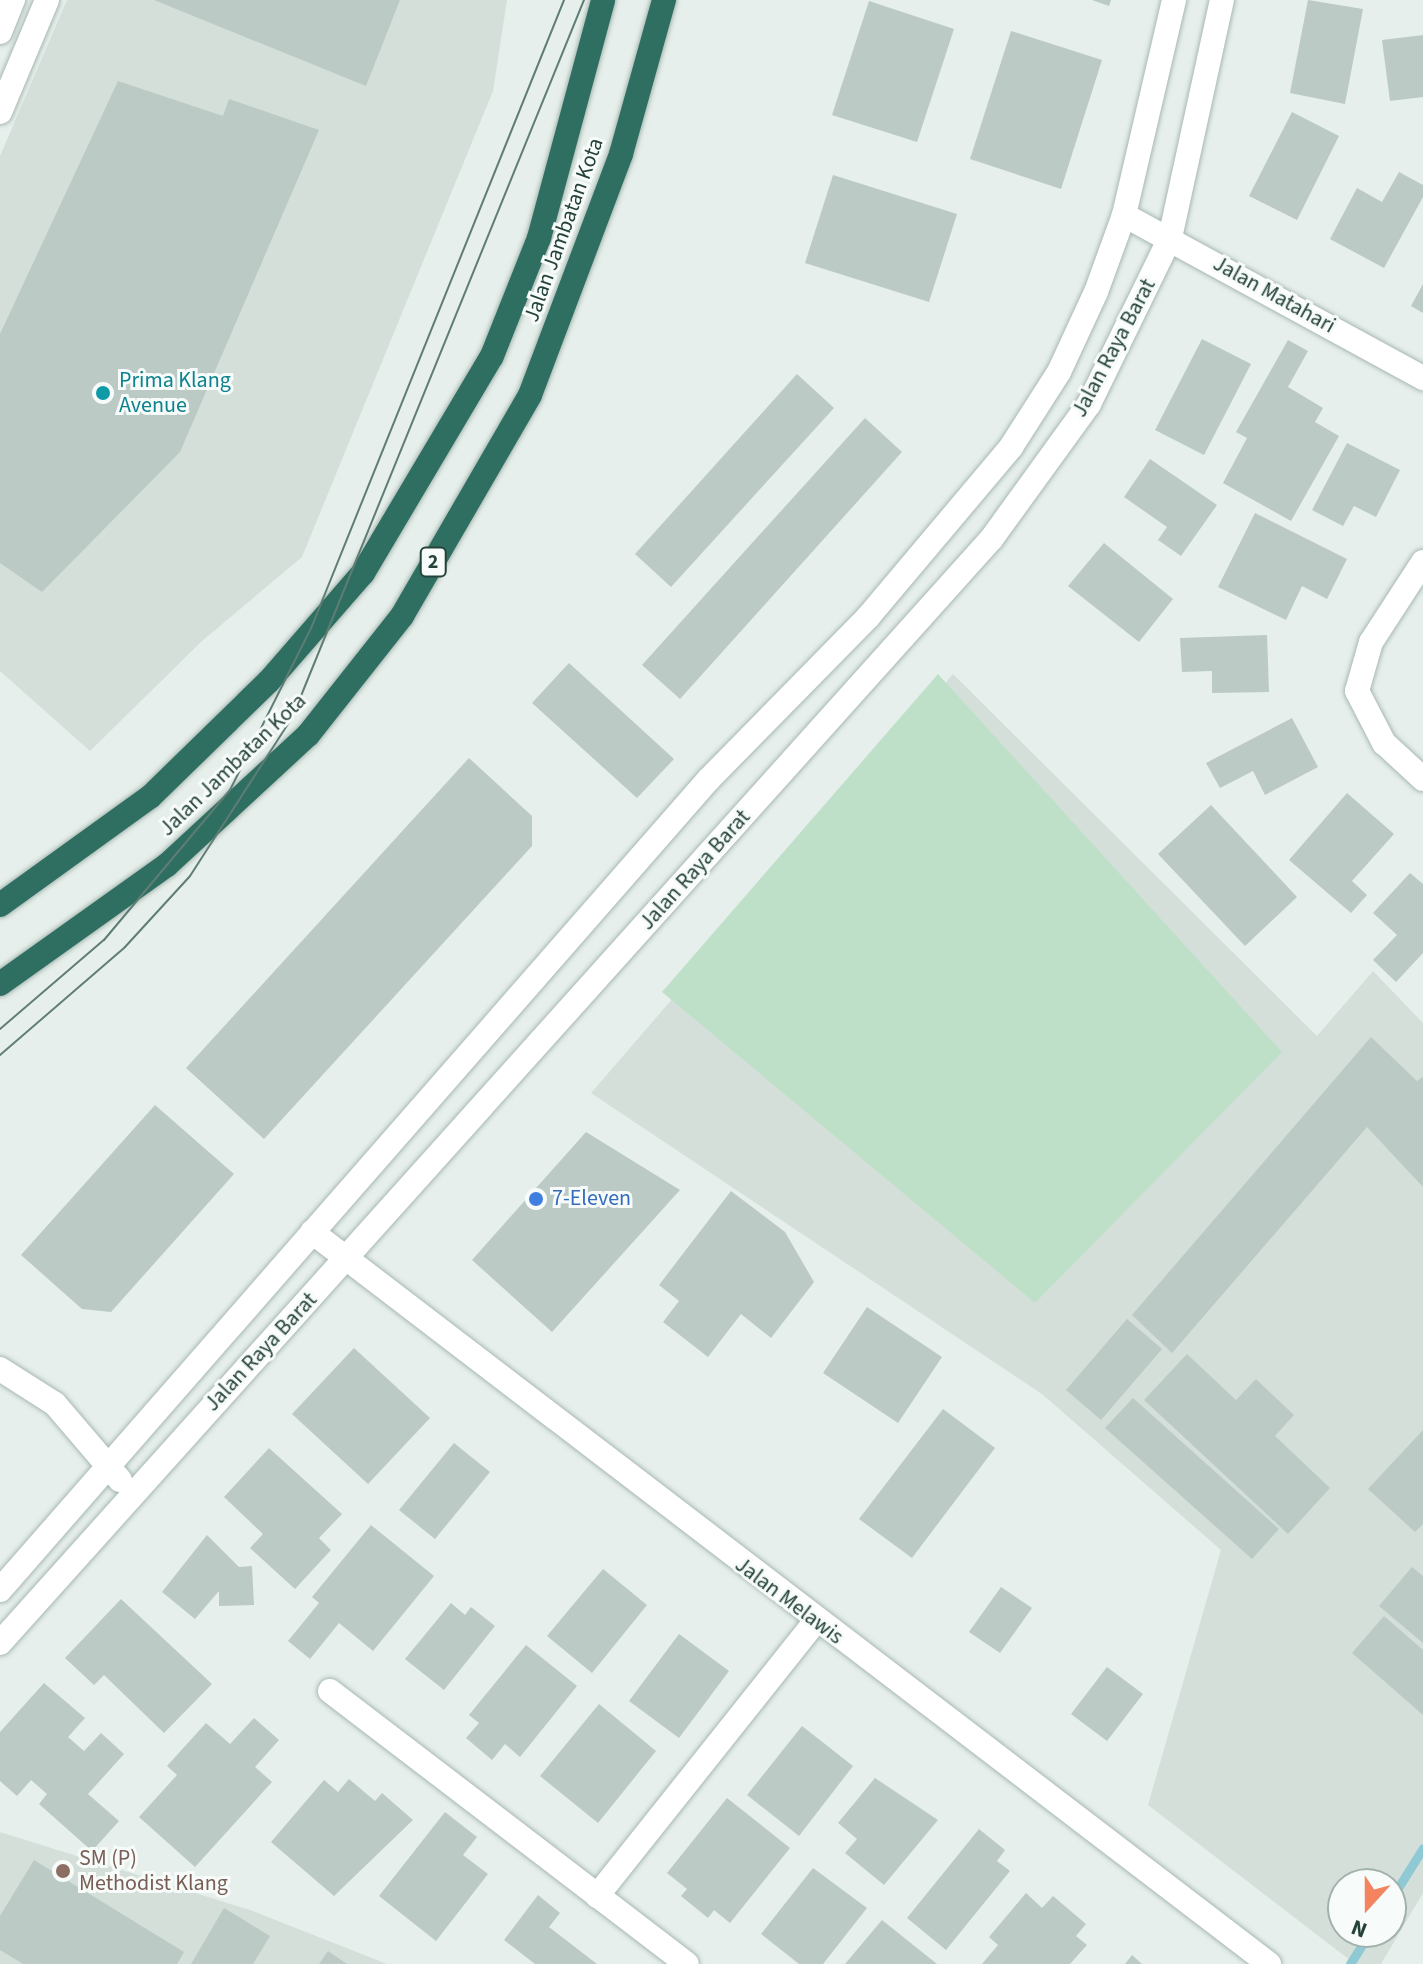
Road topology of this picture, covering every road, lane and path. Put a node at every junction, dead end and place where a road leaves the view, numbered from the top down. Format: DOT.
graph roads {
  1 [pos="603,0"];
  2 [pos="664,0"];
  3 [pos="1174,0"];
  4 [pos="1222,0"];
  5 [pos="43,11"];
  6 [pos="7,14"];
  7 [pos="0,112"];
  8 [pos="1124,215"];
  9 [pos="1170,238"];
  10 [pos="1423,378"];
  11 [pos="1423,562"];
  12 [pos="1423,779"];
  13 [pos="0,905"];
  14 [pos="0,984"];
  15 [pos="312,1232"];
  16 [pos="346,1261"];
  17 [pos="0,1369"];
  18 [pos="111,1469"];
  19 [pos="131,1492"];
  20 [pos="0,1590"];
  21 [pos="815,1622"];
  22 [pos="0,1643"];
  23 [pos="330,1691"];
  24 [pos="597,1896"];
  25 [pos="687,1964"];
  26 [pos="1269,1964"];
  1 -- 13 [label="highway, Jalan Jambatan Kota / 2"];
  2 -- 14 [label="highway, Jalan Jambatan Kota / 2"];
  3 -- 8 [label="main road, Jalan Raya Barat"];
  4 -- 9 [label="main road, Jalan Raya Barat"];
  5 -- 6 [label="main road"];
  5 -- 7 [label="main road"];
  8 -- 9 [label="main road, Jalan Matahari"];
  8 -- 15 [label="main road, Jalan Raya Barat"];
  9 -- 10 [label="main road, Jalan Matahari"];
  9 -- 16 [label="main road, Jalan Raya Barat"];
  11 -- 12 [label="main road"];
  15 -- 16 [label="main road, Jalan Melawis"];
  15 -- 18 [label="main road, Jalan Raya Barat"];
  16 -- 19 [label="main road, Jalan Raya Barat"];
  16 -- 21 [label="main road, Jalan Melawis"];
  17 -- 18 [label="main road"];
  18 -- 19 [label="main road"];
  18 -- 20 [label="main road, Jalan Raya Barat"];
  19 -- 22 [label="main road, Jalan Raya Barat"];
  21 -- 24 [label="main road"];
  21 -- 26 [label="main road, Jalan Melawis"];
  23 -- 24 [label="main road"];
  24 -- 25 [label="main road"];
}
